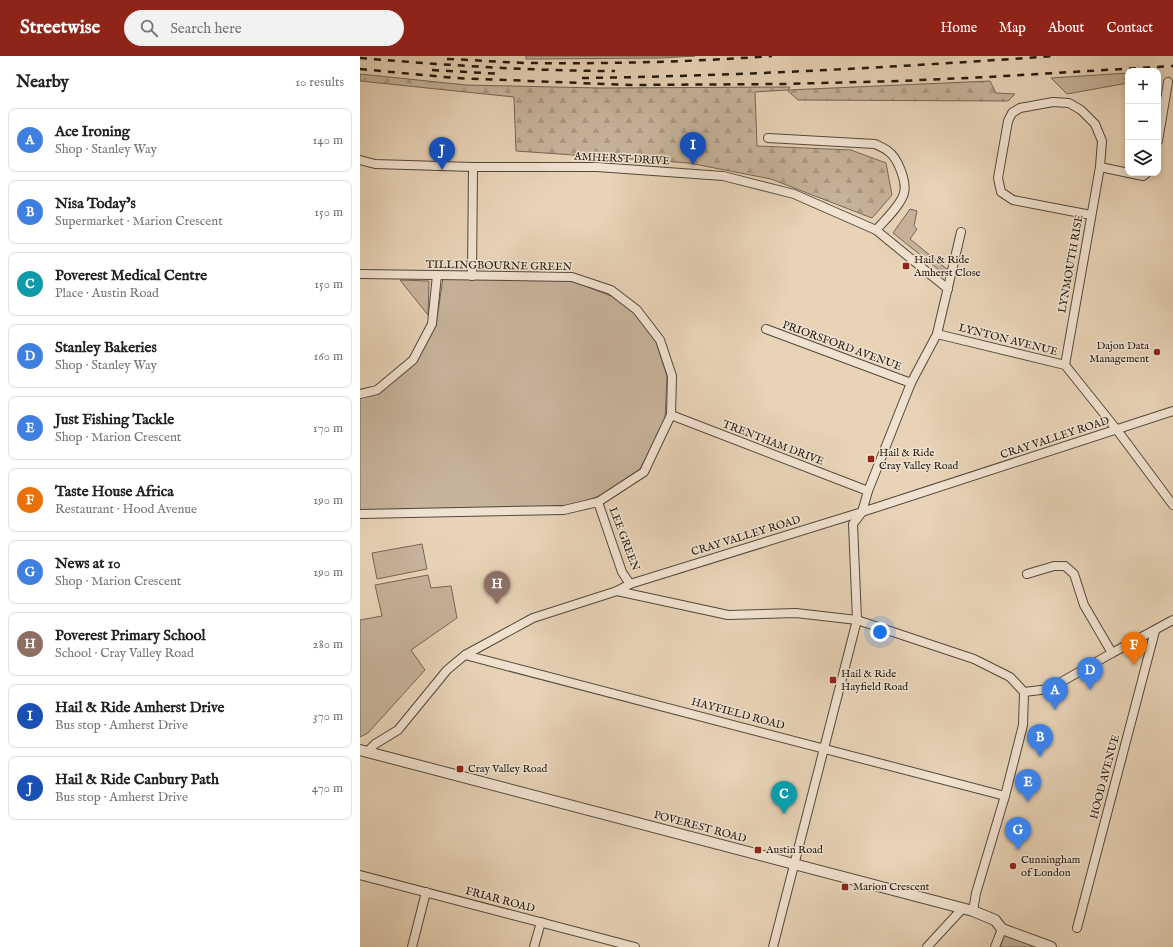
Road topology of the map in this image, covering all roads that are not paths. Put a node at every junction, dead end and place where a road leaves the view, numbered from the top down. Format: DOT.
graph roads {
  1 [pos="1168,82"];
  2 [pos="768,138"];
  3 [pos="1158,140"];
  4 [pos="360,160"];
  5 [pos="473,167"];
  6 [pos="1100,167"];
  7 [pos="1125,172"];
  8 [pos="1092,215"];
  9 [pos="876,230"];
  10 [pos="961,232"];
  11 [pos="360,274"];
  12 [pos="437,275"];
  13 [pos="472,276"];
  14 [pos="948,289"];
  15 [pos="766,330"];
  16 [pos="938,334"];
  17 [pos="1065,365"];
  18 [pos="911,383"];
  19 [pos="360,394"];
  20 [pos="1173,411"];
  21 [pos="671,415"];
  22 [pos="1117,430"];
  23 [pos="868,491"];
  24 [pos="598,502"];
  25 [pos="1173,505"];
  26 [pos="862,512"];
  27 [pos="360,514"];
  28 [pos="1027,574"];
  29 [pos="630,584"];
  30 [pos="617,590"];
  31 [pos="857,620"];
  32 [pos="1173,620"];
  33 [pos="1155,630"];
  34 [pos="1112,653"];
  35 [pos="465,655"];
  36 [pos="1024,692"];
  37 [pos="825,748"];
  38 [pos="364,751"];
  39 [pos="1005,796"];
  40 [pos="794,864"];
  41 [pos="360,875"];
  42 [pos="426,892"];
  43 [pos="962,909"];
  44 [pos="973,911"];
  45 [pos="541,922"];
  46 [pos="1077,928"];
  47 [pos="1002,929"];
  48 [pos="412,947"];
  49 [pos="534,947"];
  50 [pos="635,947"];
  51 [pos="773,947"];
  52 [pos="927,947"];
  53 [pos="995,947"];
  54 [pos="1051,947"];
  1 -- 3 [label="street"];
  2 -- 9 [label="street"];
  4 -- 5 [label="street, AMHERST DRIVE"];
  5 -- 9 [label="street, AMHERST DRIVE"];
  5 -- 13 [label="street"];
  6 -- 7 [label="street"];
  6 -- 8 [label="street, LYNMOUTH RISE"];
  6 -- 8 [label="street"];
  8 -- 17 [label="street, LYNMOUTH RISE"];
  9 -- 14 [label="street, AMHERST DRIVE"];
  10 -- 14 [label="street"];
  11 -- 12 [label="street, TILLINGBOURNE GREEN"];
  12 -- 13 [label="street, TILLINGBOURNE GREEN"];
  12 -- 19 [label="street"];
  13 -- 21 [label="street, TILLINGBOURNE GREEN"];
  14 -- 16 [label="street"];
  15 -- 18 [label="street, PRIORSFORD AVENUE"];
  16 -- 17 [label="street, LYNTON AVENUE"];
  16 -- 18 [label="street"];
  17 -- 22 [label="street, LYNTON AVENUE"];
  18 -- 23 [label="street"];
  20 -- 22 [label="street, CRAY VALLEY ROAD"];
  21 -- 23 [label="street, TRENTHAM DRIVE"];
  21 -- 24 [label="street, TILLINGBOURNE GREEN"];
  22 -- 25 [label="street, LYNTON AVENUE"];
  22 -- 26 [label="street, CRAY VALLEY ROAD"];
  23 -- 26 [label="street"];
  24 -- 27 [label="street, TILLINGBOURNE GREEN"];
  24 -- 29 [label="street, LEE GREEN"];
  26 -- 29 [label="street, CRAY VALLEY ROAD"];
  26 -- 31 [label="street"];
  28 -- 34 [label="street"];
  29 -- 30 [label="street, CRAY VALLEY ROAD"];
  30 -- 31 [label="street"];
  30 -- 35 [label="street, CRAY VALLEY ROAD"];
  31 -- 36 [label="street"];
  31 -- 37 [label="street"];
  32 -- 33 [label="street"];
  33 -- 34 [label="street"];
  33 -- 46 [label="street, HOOD AVENUE"];
  34 -- 36 [label="street"];
  35 -- 37 [label="street, HAYFIELD ROAD"];
  35 -- 38 [label="street, CRAY VALLEY ROAD"];
  36 -- 39 [label="street"];
  37 -- 39 [label="street, HAYFIELD ROAD"];
  37 -- 40 [label="street"];
  38 -- 40 [label="street, POVEREST ROAD"];
  39 -- 44 [label="street"];
  40 -- 43 [label="street, POVEREST ROAD"];
  40 -- 51 [label="street"];
  41 -- 42 [label="street, FRIAR ROAD"];
  42 -- 45 [label="street, FRIAR ROAD"];
  42 -- 48 [label="street"];
  43 -- 44 [label="street, POVEREST ROAD"];
  43 -- 52 [label="street"];
  44 -- 47 [label="street, POVEREST ROAD"];
  45 -- 49 [label="street"];
  45 -- 50 [label="street, FRIAR ROAD"];
  47 -- 53 [label="street"];
  47 -- 54 [label="street, POVEREST ROAD"];
}
